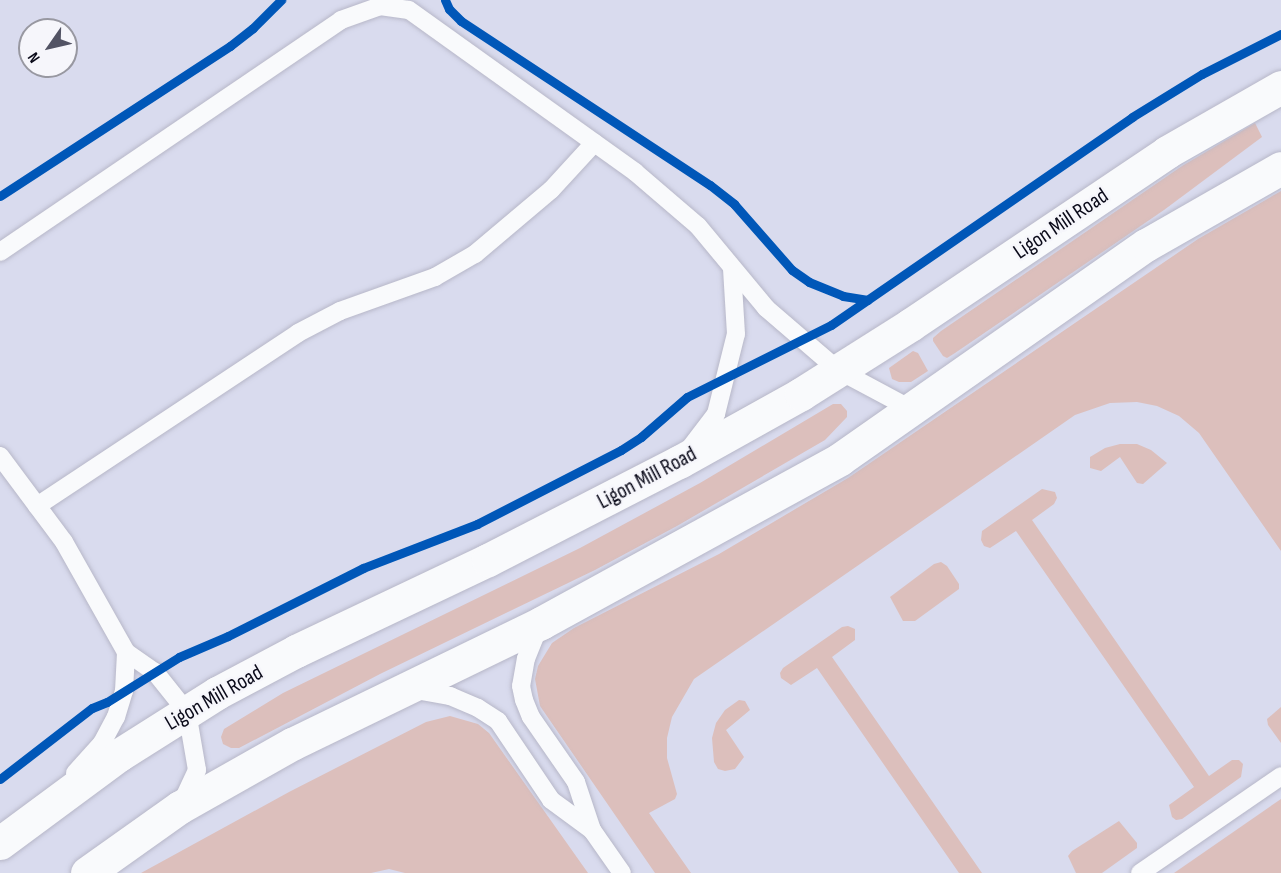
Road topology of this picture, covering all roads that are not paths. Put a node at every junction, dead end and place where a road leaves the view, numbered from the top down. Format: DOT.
graph roads {
  1 [pos="1281,87"];
  2 [pos="594,143"];
  3 [pos="1281,168"];
  4 [pos="0,252"];
  5 [pos="732,269"];
  6 [pos="838,370"];
  7 [pos="911,409"];
  8 [pos="0,456"];
  9 [pos="679,462"];
  10 [pos="37,506"];
  11 [pos="541,622"];
  12 [pos="126,652"];
  13 [pos="407,688"];
  14 [pos="187,712"];
  15 [pos="1281,776"];
  16 [pos="180,807"];
  17 [pos="38,814"];
  18 [pos="592,830"];
  19 [pos="0,843"];
  20 [pos="87,873"];
  21 [pos="622,873"];
  22 [pos="1140,873"];
  1 -- 6 [label="main road, Ligon Mill Road"];
  2 -- 4 [label="lane"];
  2 -- 5 [label="lane"];
  2 -- 10 [label="lane"];
  3 -- 7 [label="main road"];
  5 -- 6 [label="lane"];
  5 -- 9 [label="lane"];
  6 -- 7 [label="lane"];
  6 -- 9 [label="main road, Ligon Mill Road"];
  7 -- 11 [label="main road"];
  8 -- 10 [label="lane"];
  9 -- 14 [label="main road, Ligon Mill Road"];
  10 -- 12 [label="lane"];
  11 -- 13 [label="main road"];
  11 -- 18 [label="lane"];
  12 -- 14 [label="lane"];
  12 -- 17 [label="lane"];
  13 -- 16 [label="main road"];
  13 -- 18 [label="lane"];
  14 -- 16 [label="lane"];
  14 -- 17 [label="main road, Ligon Mill Road"];
  15 -- 22 [label="lane"];
  16 -- 20 [label="main road"];
  17 -- 19 [label="main road, Ligon Mill Road"];
  18 -- 21 [label="lane"];
}
